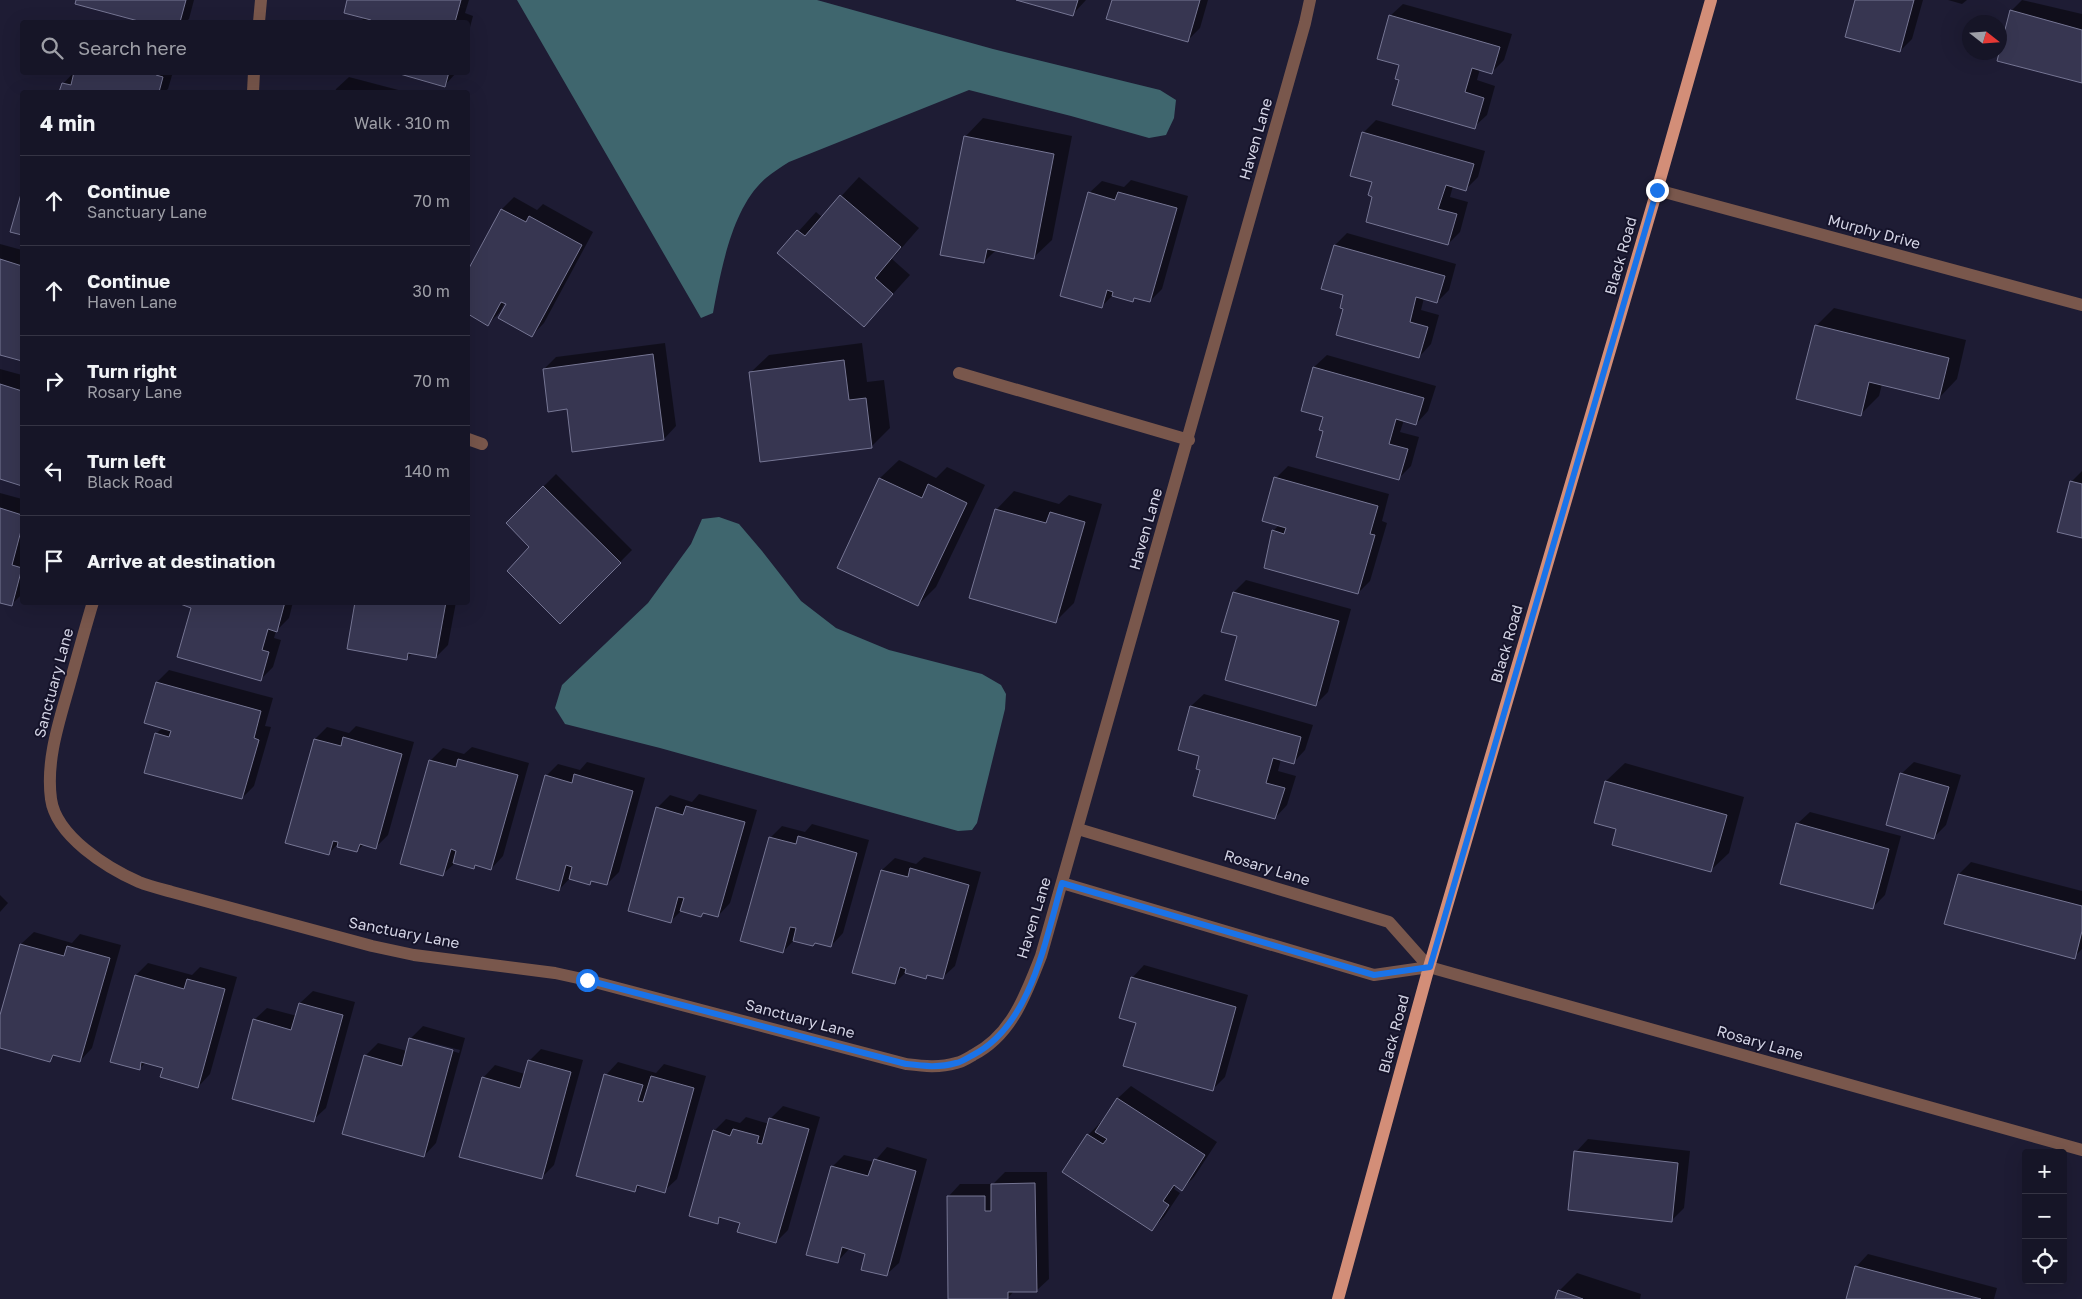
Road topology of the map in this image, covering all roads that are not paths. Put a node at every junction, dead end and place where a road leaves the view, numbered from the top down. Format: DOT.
graph roads {
  1 [pos="261,0"];
  2 [pos="1310,0"];
  3 [pos="1711,0"];
  4 [pos="259,20"];
  5 [pos="254,75"];
  6 [pos="253,90"];
  7 [pos="1657,190"];
  8 [pos="2082,305"];
  9 [pos="959,373"];
  10 [pos="470,440"];
  11 [pos="1189,440"];
  12 [pos="482,444"];
  13 [pos="92,605"];
  14 [pos="1078,829"];
  15 [pos="1062,883"];
  16 [pos="1430,967"];
  17 [pos="982,1050"];
  18 [pos="2082,1150"];
  19 [pos="1338,1299"];
  1 -- 4 [label="street"];
  2 -- 11 [label="street, Haven Lane"];
  3 -- 7 [label="main road, Black Road"];
  5 -- 6 [label="street"];
  7 -- 8 [label="street, Murphy Drive"];
  7 -- 16 [label="main road, Black Road"];
  9 -- 11 [label="street"];
  10 -- 12 [label="street"];
  11 -- 14 [label="street, Haven Lane"];
  13 -- 17 [label="street, Sanctuary Lane"];
  14 -- 15 [label="street, Haven Lane"];
  14 -- 16 [label="street, Rosary Lane"];
  15 -- 16 [label="street, Rosary Lane"];
  15 -- 17 [label="street, Haven Lane"];
  16 -- 18 [label="street, Rosary Lane"];
  16 -- 19 [label="main road, Black Road"];
}
